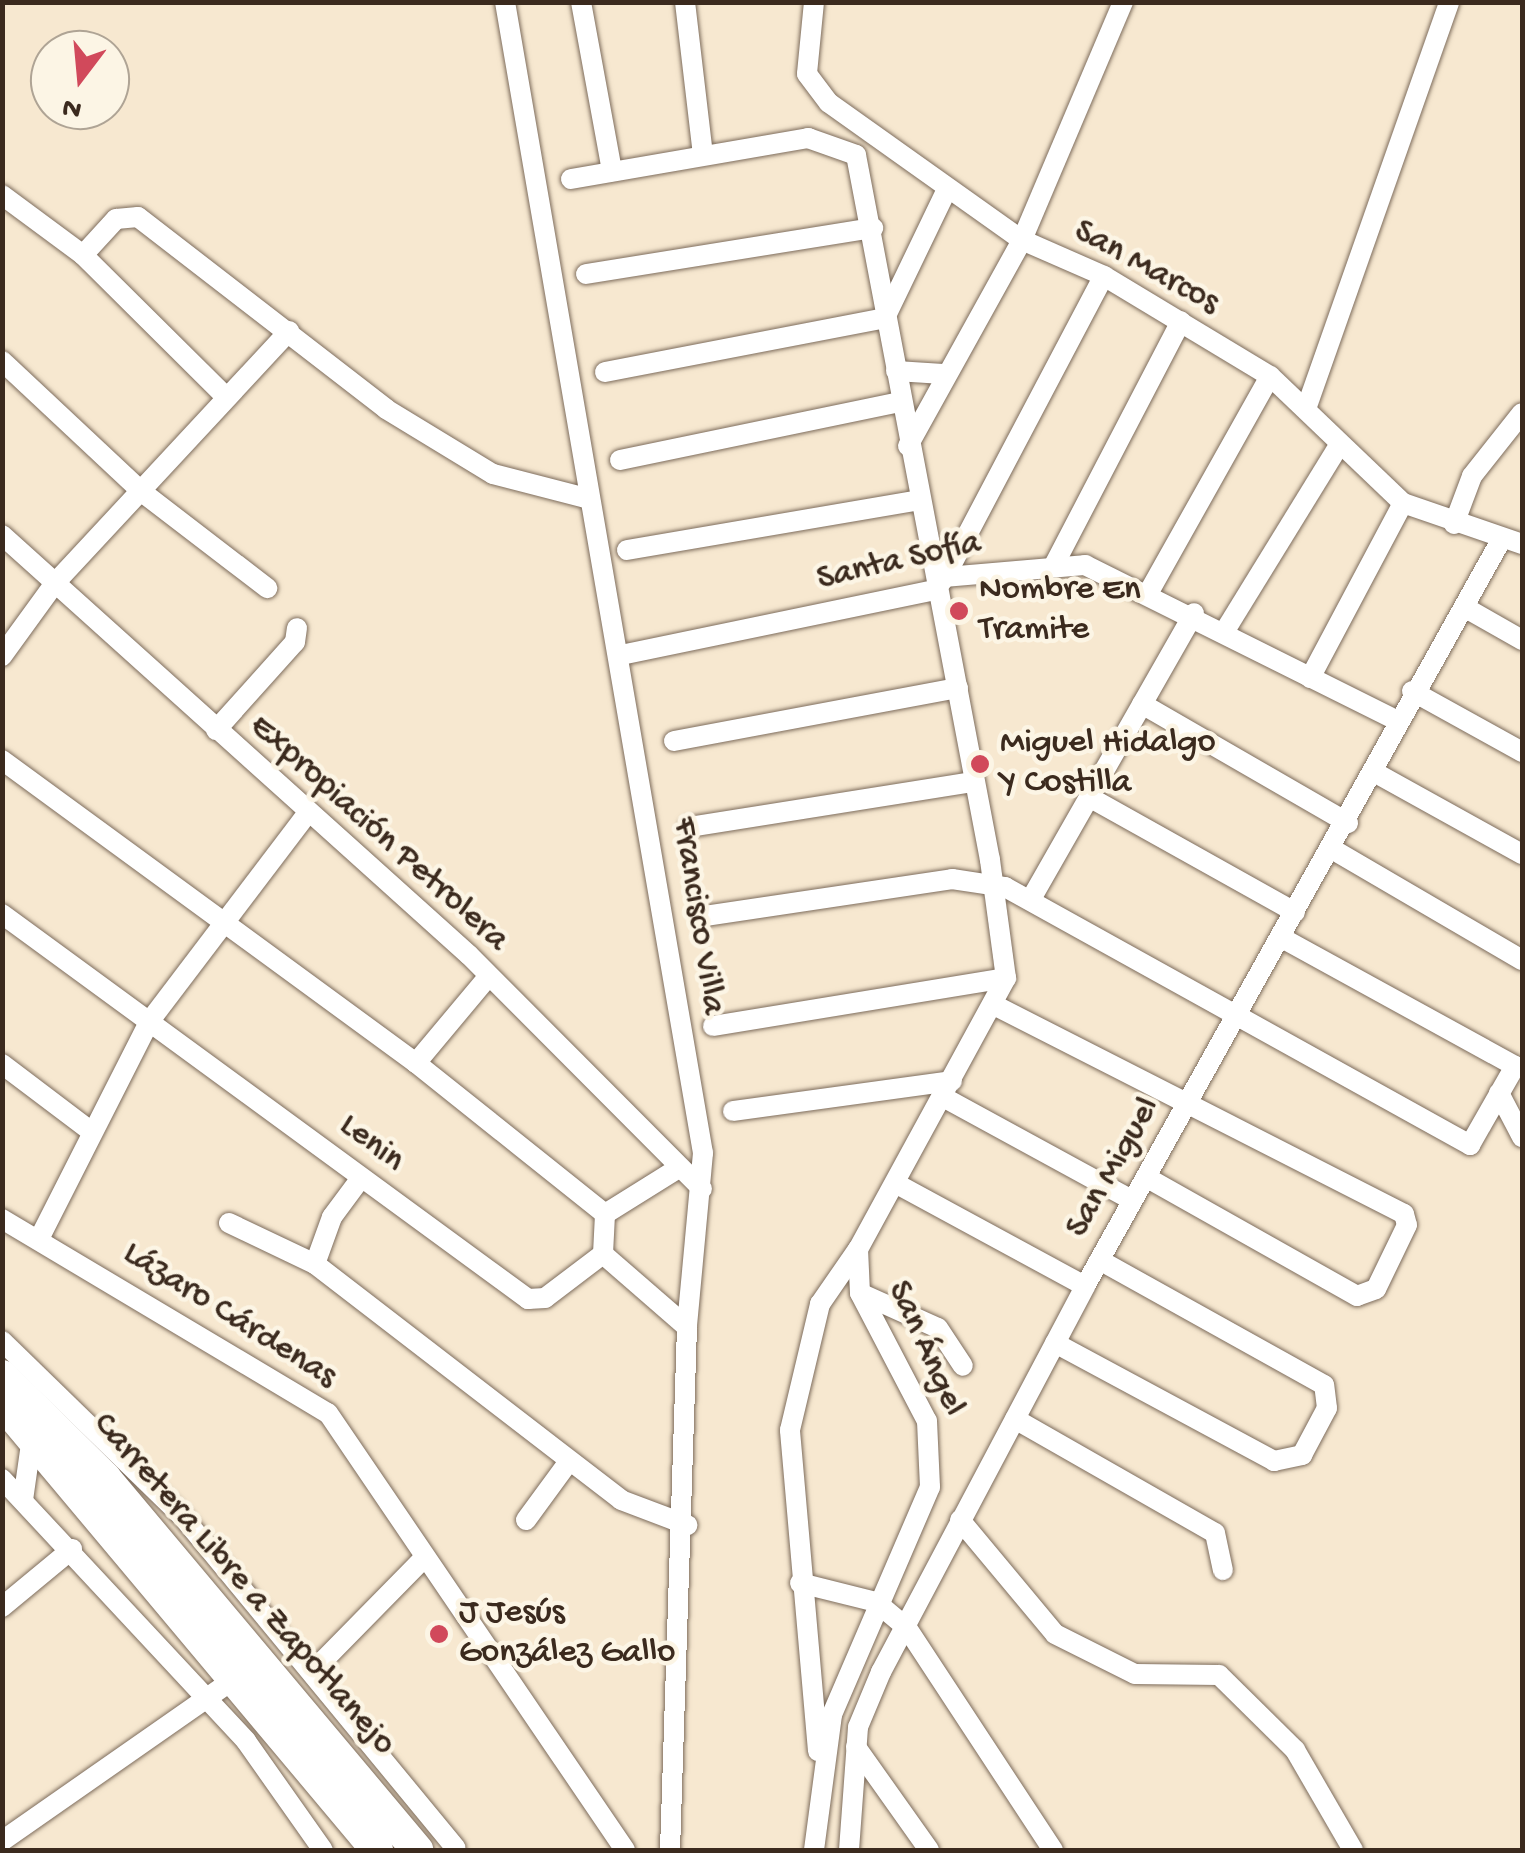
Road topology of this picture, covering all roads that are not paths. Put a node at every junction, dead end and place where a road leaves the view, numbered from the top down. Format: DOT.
graph roads {
  1 [pos="505,2"];
  2 [pos="582,2"];
  3 [pos="685,2"];
  4 [pos="814,2"];
  5 [pos="1123,2"];
  6 [pos="1449,2"];
  7 [pos="703,155"];
  8 [pos="612,171"];
  9 [pos="572,179"];
  10 [pos="948,188"];
  11 [pos="2,195"];
  12 [pos="873,228"];
  13 [pos="1022,240"];
  14 [pos="83,255"];
  15 [pos="586,274"];
  16 [pos="1104,276"];
  17 [pos="884,318"];
  18 [pos="1181,322"];
  19 [pos="288,331"];
  20 [pos="2,361"];
  21 [pos="896,371"];
  22 [pos="605,372"];
  23 [pos="943,374"];
  24 [pos="1270,376"];
  25 [pos="225,396"];
  26 [pos="901,402"];
  27 [pos="1306,409"];
  28 [pos="1522,413"];
  29 [pos="1340,444"];
  30 [pos="908,446"];
  31 [pos="620,460"];
  32 [pos="142,492"];
  33 [pos="586,498"];
  34 [pos="918,500"];
  35 [pos="1403,503"];
  36 [pos="1454,524"];
  37 [pos="2,535"];
  38 [pos="1512,542"];
  39 [pos="627,550"];
  40 [pos="1053,567"];
  41 [pos="940,583"];
  42 [pos="55,584"];
  43 [pos="267,588"];
  44 [pos="1150,590"];
  45 [pos="1464,607"];
  46 [pos="1194,612"];
  47 [pos="296,628"];
  48 [pos="1226,630"];
  49 [pos="1522,640"];
  50 [pos="622,654"];
  51 [pos="2,656"];
  52 [pos="1310,678"];
  53 [pos="958,688"];
  54 [pos="1412,691"];
  55 [pos="1142,704"];
  56 [pos="1398,721"];
  57 [pos="216,730"];
  58 [pos="674,741"];
  59 [pos="1522,752"];
  60 [pos="2,760"];
  61 [pos="1374,772"];
  62 [pos="974,782"];
  63 [pos="1090,797"];
  64 [pos="306,815"];
  65 [pos="1348,822"];
  66 [pos="690,827"];
  67 [pos="1332,849"];
  68 [pos="1522,854"];
  69 [pos="990,886"];
  70 [pos="1031,899"];
  71 [pos="1295,912"];
  72 [pos="2,914"];
  73 [pos="705,916"];
  74 [pos="218,922"];
  75 [pos="1280,937"];
  76 [pos="1522,960"];
  77 [pos="488,977"];
  78 [pos="1006,978"];
  79 [pos="994,1005"];
  80 [pos="1236,1014"];
  81 [pos="149,1022"];
  82 [pos="713,1026"];
  83 [pos="416,1062"];
  84 [pos="2,1064"];
  85 [pos="1518,1068"];
  86 [pos="948,1089"];
  87 [pos="1500,1093"];
  88 [pos="1188,1105"];
  89 [pos="734,1111"];
  90 [pos="88,1129"];
  91 [pos="1522,1136"];
  92 [pos="676,1169"];
  93 [pos="1146,1177"];
  94 [pos="361,1178"];
  95 [pos="895,1183"];
  96 [pos="702,1189"];
  97 [pos="1132,1200"];
  98 [pos="605,1214"];
  99 [pos="2,1220"];
  100 [pos="228,1224"];
  101 [pos="39,1240"];
  102 [pos="858,1249"];
  103 [pos="603,1254"];
  104 [pos="1099,1260"];
  105 [pos="316,1264"];
  106 [pos="1085,1286"];
  107 [pos="860,1293"];
  108 [pos="687,1327"];
  109 [pos="2,1341"];
  110 [pos="1056,1343"];
  111 [pos="963,1366"];
  112 [pos="2,1376"];
  113 [pos="3,1405"];
  114 [pos="1015,1419"];
  115 [pos="32,1434"];
  116 [pos="567,1464"];
  117 [pos="2,1480"];
  118 [pos="23,1500"];
  119 [pos="526,1520"];
  120 [pos="960,1520"];
  121 [pos="686,1525"];
  122 [pos="72,1549"];
  123 [pos="424,1558"];
  124 [pos="1223,1570"];
  125 [pos="800,1583"];
  126 [pos="876,1602"];
  127 [pos="2,1607"];
  128 [pos="907,1628"];
  129 [pos="313,1672"];
  130 [pos="237,1676"];
  131 [pos="207,1698"];
  132 [pos="258,1730"];
  133 [pos="856,1747"];
  134 [pos="819,1763"];
  135 [pos="368,1839"];
  136 [pos="2,1841"];
  137 [pos="456,1848"];
  138 [pos="325,1850"];
  139 [pos="418,1850"];
  140 [pos="625,1850"];
  141 [pos="670,1850"];
  142 [pos="814,1850"];
  143 [pos="849,1850"];
  144 [pos="929,1850"];
  145 [pos="1052,1850"];
  146 [pos="1353,1850"];
  1 -- 33 [label="street, Francisco Villa"];
  2 -- 8 [label="street"];
  3 -- 7 [label="street"];
  4 -- 10 [label="street, San Marcos"];
  5 -- 13 [label="street"];
  6 -- 27 [label="street"];
  7 -- 8 [label="street"];
  7 -- 12 [label="street"];
  8 -- 9 [label="street"];
  10 -- 13 [label="street, San Marcos"];
  10 -- 17 [label="street"];
  11 -- 14 [label="street"];
  12 -- 15 [label="street"];
  12 -- 17 [label="street"];
  13 -- 16 [label="street, San Marcos"];
  13 -- 23 [label="street"];
  14 -- 19 [label="street"];
  14 -- 25 [label="street"];
  16 -- 18 [label="street, San Marcos"];
  16 -- 41 [label="street"];
  17 -- 21 [label="street"];
  17 -- 22 [label="street"];
  18 -- 24 [label="street, San Marcos"];
  18 -- 40 [label="street"];
  19 -- 25 [label="street"];
  19 -- 33 [label="street"];
  20 -- 32 [label="street"];
  21 -- 23 [label="street"];
  21 -- 26 [label="street"];
  23 -- 30 [label="street"];
  24 -- 27 [label="street, San Marcos"];
  24 -- 44 [label="street"];
  25 -- 32 [label="street"];
  26 -- 30 [label="street"];
  26 -- 31 [label="street"];
  27 -- 29 [label="street, San Marcos"];
  28 -- 36 [label="street"];
  29 -- 35 [label="street, San Marcos"];
  29 -- 48 [label="street"];
  30 -- 34 [label="street"];
  32 -- 42 [label="street"];
  32 -- 43 [label="street"];
  33 -- 50 [label="street, Francisco Villa"];
  34 -- 39 [label="street"];
  34 -- 41 [label="street"];
  35 -- 36 [label="street, San Marcos"];
  35 -- 52 [label="street"];
  36 -- 38 [label="street, San Marcos"];
  37 -- 42 [label="street, Expropiación Petrolera"];
  38 -- 45 [label="street, San Miguel"];
  40 -- 41 [label="street, Santa Sofía"];
  40 -- 44 [label="street, Santa Sofía"];
  41 -- 50 [label="street, Santa Sofía"];
  41 -- 53 [label="street"];
  42 -- 51 [label="street"];
  42 -- 57 [label="street, Expropiación Petrolera"];
  44 -- 46 [label="street, Santa Sofía"];
  45 -- 49 [label="street"];
  45 -- 54 [label="street, San Miguel"];
  46 -- 48 [label="street, Santa Sofía"];
  46 -- 55 [label="street"];
  47 -- 57 [label="street"];
  48 -- 52 [label="street, Santa Sofía"];
  50 -- 96 [label="street, Francisco Villa"];
  52 -- 56 [label="street, Santa Sofía"];
  53 -- 58 [label="street"];
  53 -- 62 [label="street"];
  54 -- 56 [label="street, San Miguel"];
  54 -- 59 [label="street"];
  55 -- 63 [label="street"];
  55 -- 65 [label="street"];
  56 -- 61 [label="street, San Miguel"];
  57 -- 64 [label="street, Expropiación Petrolera"];
  60 -- 74 [label="street"];
  61 -- 65 [label="street, San Miguel"];
  61 -- 68 [label="street"];
  62 -- 66 [label="street"];
  62 -- 69 [label="street"];
  63 -- 70 [label="street"];
  63 -- 71 [label="street"];
  64 -- 74 [label="street"];
  64 -- 77 [label="street, Expropiación Petrolera"];
  65 -- 67 [label="street, San Miguel"];
  67 -- 71 [label="street, San Miguel"];
  67 -- 76 [label="street"];
  69 -- 70 [label="street"];
  69 -- 73 [label="street"];
  69 -- 78 [label="street"];
  70 -- 80 [label="street"];
  71 -- 75 [label="street, San Miguel"];
  72 -- 81 [label="street, Lenin"];
  74 -- 81 [label="street"];
  74 -- 83 [label="street"];
  75 -- 80 [label="street, San Miguel"];
  75 -- 85 [label="street"];
  77 -- 83 [label="street"];
  77 -- 92 [label="street, Expropiación Petrolera"];
  78 -- 79 [label="street, San Ángel"];
  78 -- 82 [label="street"];
  79 -- 86 [label="street, San Ángel"];
  79 -- 88 [label="street"];
  80 -- 87 [label="street"];
  80 -- 88 [label="street, San Miguel"];
  81 -- 90 [label="street"];
  81 -- 94 [label="street, Lenin"];
  83 -- 98 [label="street"];
  84 -- 90 [label="street"];
  85 -- 87 [label="street"];
  86 -- 89 [label="street"];
  86 -- 95 [label="street, San Ángel"];
  86 -- 97 [label="street"];
  87 -- 91 [label="street"];
  88 -- 93 [label="street, San Miguel"];
  88 -- 93 [label="street"];
  90 -- 101 [label="street"];
  92 -- 96 [label="street, Expropiación Petrolera"];
  92 -- 98 [label="street"];
  93 -- 97 [label="street, San Miguel"];
  94 -- 103 [label="street, Lenin"];
  94 -- 105 [label="street"];
  95 -- 102 [label="street, San Ángel"];
  95 -- 106 [label="street"];
  96 -- 108 [label="street, Francisco Villa"];
  97 -- 104 [label="street, San Miguel"];
  98 -- 103 [label="street"];
  99 -- 101 [label="street, Lázaro Cárdenas"];
  100 -- 105 [label="street"];
  101 -- 123 [label="street, Lázaro Cárdenas"];
  102 -- 107 [label="street, San Ángel"];
  102 -- 125 [label="street, San Ángel"];
  103 -- 108 [label="street"];
  104 -- 106 [label="street, San Miguel"];
  104 -- 110 [label="street"];
  105 -- 116 [label="street"];
  106 -- 110 [label="street, San Miguel"];
  107 -- 111 [label="street"];
  107 -- 126 [label="street, San Ángel"];
  108 -- 121 [label="street, Francisco Villa"];
  109 -- 129 [label="street"];
  110 -- 114 [label="street, San Miguel"];
  112 -- 139 [label="main road, Carretera Libre a Zapotlanejo"];
  113 -- 115 [label="main road, Carretera Libre a Zapotlanejo"];
  114 -- 120 [label="street, San Miguel"];
  114 -- 124 [label="street"];
  115 -- 118 [label="street"];
  115 -- 130 [label="main road, Carretera Libre a Zapotlanejo"];
  116 -- 119 [label="street"];
  116 -- 121 [label="street"];
  117 -- 118 [label="street"];
  118 -- 122 [label="street"];
  120 -- 128 [label="street, San Miguel"];
  120 -- 146 [label="street"];
  121 -- 141 [label="street, Francisco Villa"];
  122 -- 127 [label="street"];
  122 -- 131 [label="street"];
  123 -- 129 [label="street"];
  123 -- 140 [label="street, Lázaro Cárdenas"];
  125 -- 126 [label="street"];
  125 -- 134 [label="street, San Ángel"];
  126 -- 128 [label="street"];
  126 -- 134 [label="street, San Ángel"];
  128 -- 133 [label="street, San Miguel"];
  128 -- 145 [label="street"];
  129 -- 137 [label="street"];
  130 -- 131 [label="street"];
  130 -- 132 [label="main road, Carretera Libre a Zapotlanejo"];
  131 -- 132 [label="street"];
  131 -- 136 [label="street"];
  132 -- 135 [label="main road, Carretera Libre a Zapotlanejo"];
  132 -- 138 [label="street"];
  133 -- 143 [label="street, San Miguel"];
  133 -- 144 [label="street"];
  134 -- 142 [label="street, San Ángel"];
  135 -- 138 [label="street"];
}
